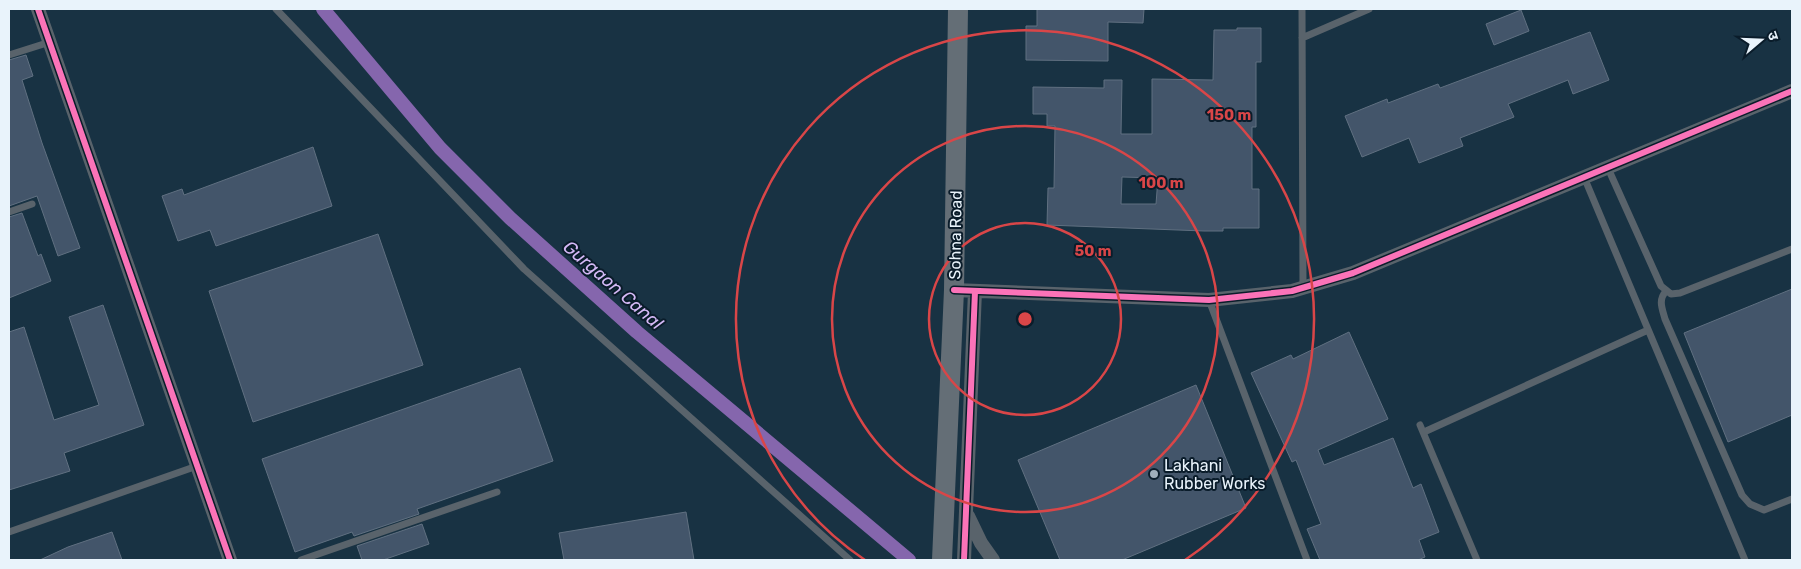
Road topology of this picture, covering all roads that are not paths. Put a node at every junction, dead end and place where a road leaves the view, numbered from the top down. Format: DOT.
graph roads {
  1 [pos="38,9"];
  2 [pos="276,9"];
  3 [pos="958,9"];
  4 [pos="1302,9"];
  5 [pos="1369,9"];
  6 [pos="1302,38"];
  7 [pos="50,42"];
  8 [pos="9,55"];
  9 [pos="1792,91"];
  10 [pos="1607,166"];
  11 [pos="1584,176"];
  12 [pos="32,204"];
  13 [pos="9,212"];
  14 [pos="1792,249"];
  15 [pos="1303,289"];
  16 [pos="954,290"];
  17 [pos="975,291"];
  18 [pos="1666,291"];
  19 [pos="1209,300"];
  20 [pos="1648,330"];
  21 [pos="198,466"];
  22 [pos="497,492"];
  23 [pos="1792,499"];
  24 [pos="966,513"];
  25 [pos="9,532"];
  26 [pos="942,556"];
  27 [pos="230,560"];
  28 [pos="301,560"];
  29 [pos="850,560"];
  30 [pos="964,560"];
  31 [pos="993,560"];
  32 [pos="1307,560"];
  33 [pos="1477,560"];
  34 [pos="1745,560"];
  1 -- 7 [label="street"];
  2 -- 29 [label="lane"];
  3 -- 16 [label="main road, Sohna Road"];
  4 -- 6 [label="lane"];
  5 -- 6 [label="lane"];
  6 -- 15 [label="lane"];
  7 -- 8 [label="lane"];
  7 -- 21 [label="street"];
  9 -- 10 [label="street"];
  10 -- 11 [label="street"];
  10 -- 18 [label="lane"];
  11 -- 15 [label="street"];
  11 -- 20 [label="lane"];
  12 -- 13 [label="lane"];
  14 -- 18 [label="lane"];
  15 -- 19 [label="street"];
  16 -- 17 [label="street"];
  16 -- 26 [label="main road, Sohna Road"];
  17 -- 19 [label="street"];
  17 -- 24 [label="street"];
  18 -- 23 [label="lane"];
  19 -- 32 [label="lane"];
  20 -- 33 [label="lane"];
  20 -- 34 [label="lane"];
  21 -- 25 [label="lane"];
  21 -- 27 [label="street"];
  22 -- 28 [label="lane"];
  24 -- 30 [label="street"];
  24 -- 31 [label="street"];
}
